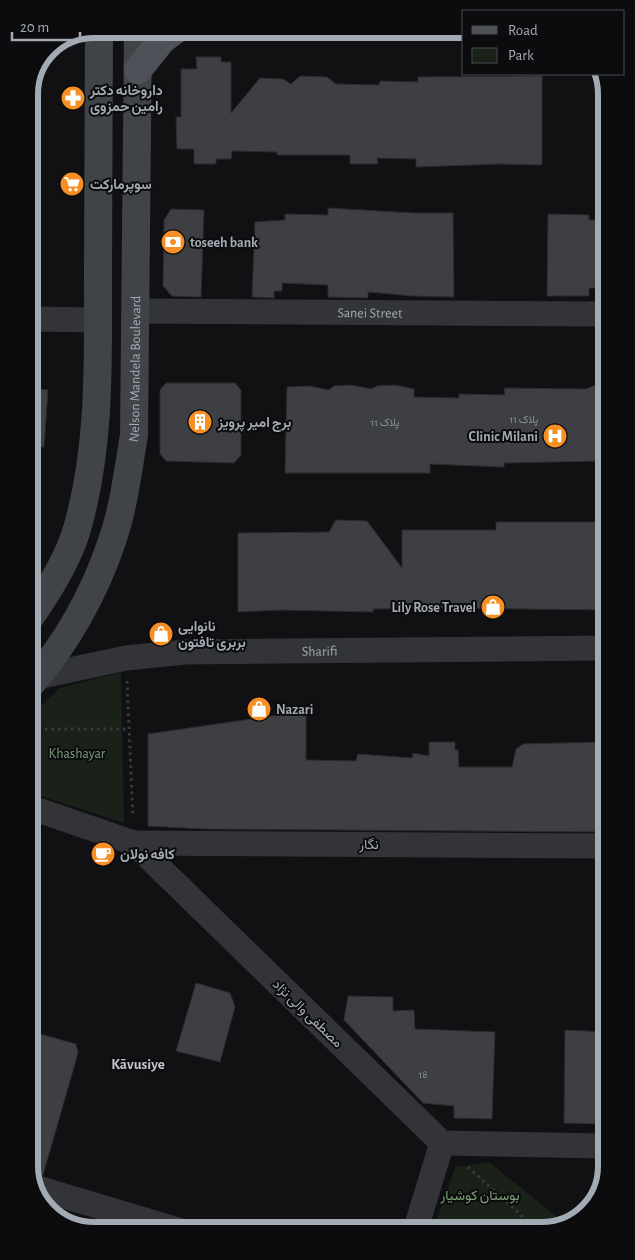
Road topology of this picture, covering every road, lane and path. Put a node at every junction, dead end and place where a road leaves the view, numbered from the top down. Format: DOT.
graph roads {
  1 [pos="99,38"];
  2 [pos="138,38"];
  3 [pos="165,38"];
  4 [pos="138,70"];
  5 [pos="136,311"];
  6 [pos="598,314"];
  7 [pos="38,319"];
  8 [pos="98,320"];
  9 [pos="38,606"];
  10 [pos="598,648"];
  11 [pos="126,658"];
  12 [pos="38,676"];
  13 [pos="38,680"];
  14 [pos="38,729"];
  15 [pos="129,729"];
  16 [pos="38,810"];
  17 [pos="134,843"];
  18 [pos="598,846"];
  19 [pos="442,1143"];
  20 [pos="598,1146"];
  21 [pos="43,1190"];
  22 [pos="151,1222"];
  23 [pos="418,1222"];
  24 [pos="529,1222"];
  1 -- 8 [label="main road"];
  2 -- 4 [label="main road, Nelson Mandela Boulevard"];
  3 -- 4 [label="main road"];
  4 -- 5 [label="main road, Nelson Mandela Boulevard"];
  5 -- 6 [label="street, Sanei Street"];
  5 -- 12 [label="main road, Nelson Mandela Boulevard"];
  7 -- 8 [label="street"];
  8 -- 9 [label="main road"];
  10 -- 11 [label="street, Sharifi"];
  11 -- 13 [label="street, Sharifi"];
  11 -- 15 [label="path"];
  14 -- 15 [label="path"];
  15 -- 17 [label="path"];
  16 -- 17 [label="street, مصطفی والی نژاد"];
  17 -- 18 [label="street, نگار"];
  17 -- 19 [label="street, مصطفی والی نژاد"];
  19 -- 20 [label="street"];
  19 -- 23 [label="street"];
  19 -- 24 [label="path"];
  21 -- 22 [label="street"];
}
